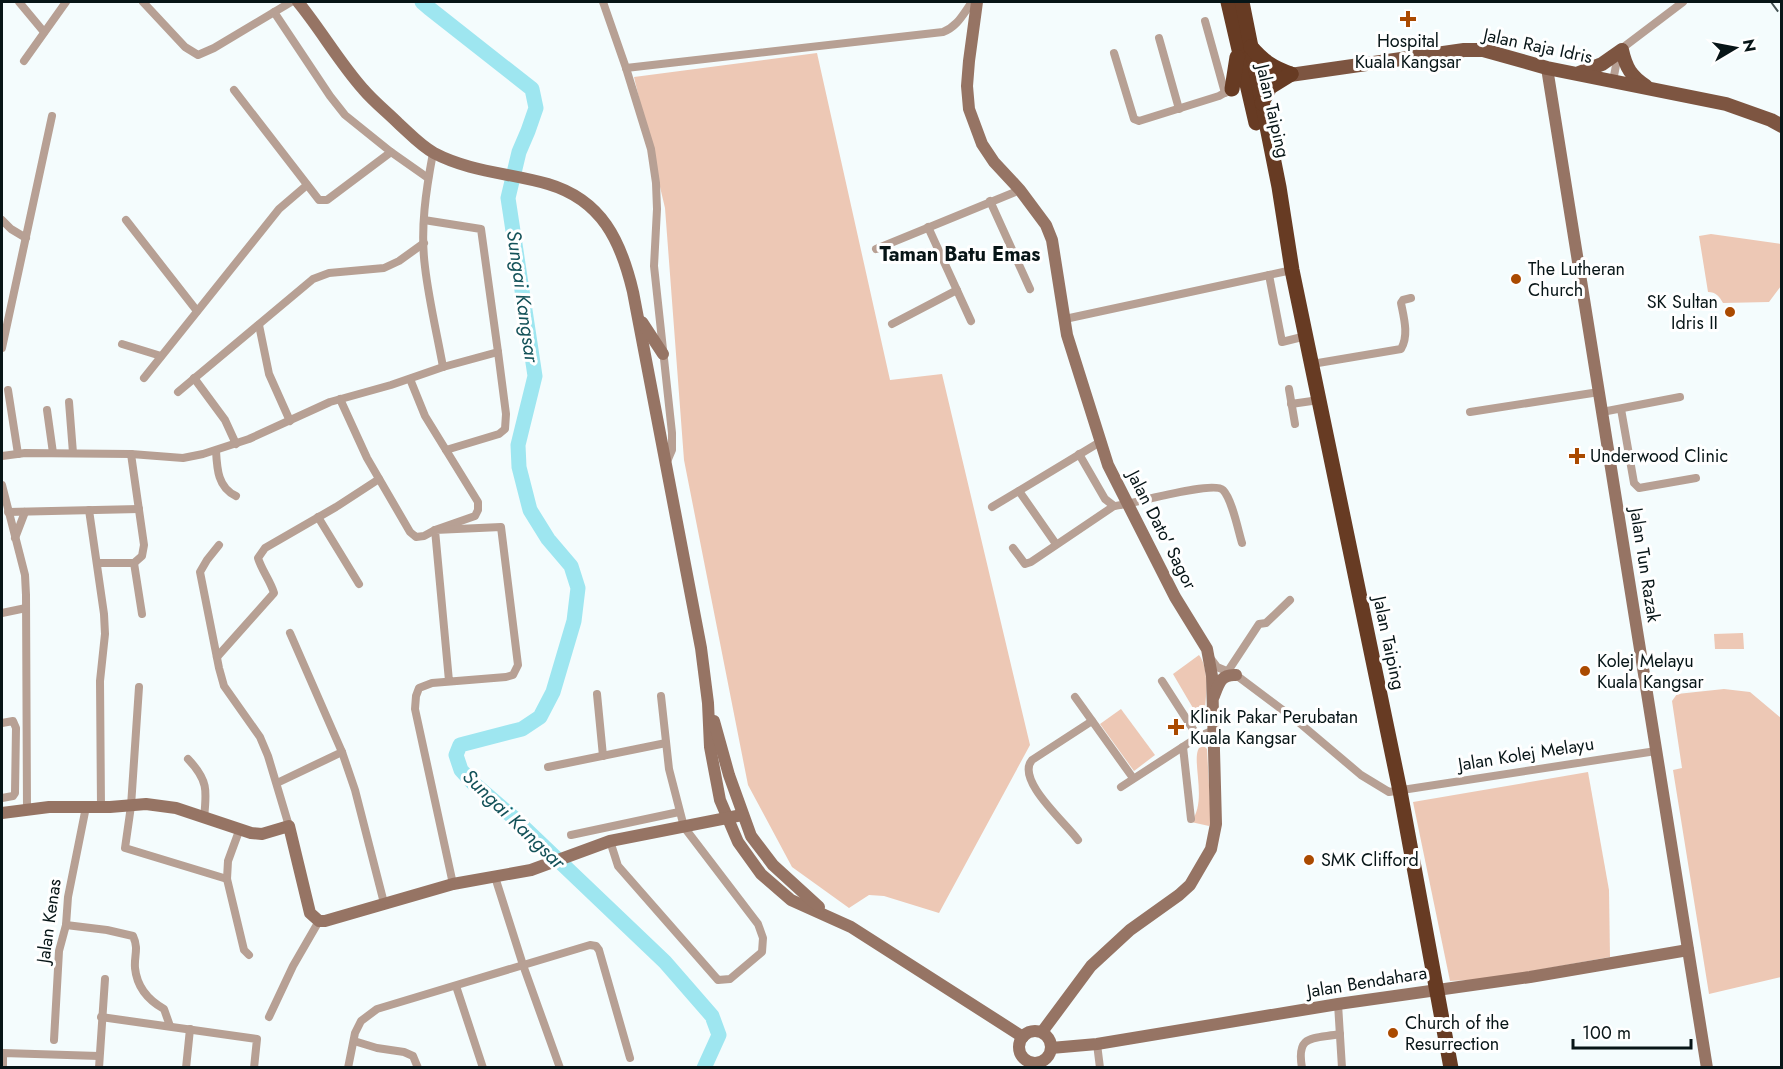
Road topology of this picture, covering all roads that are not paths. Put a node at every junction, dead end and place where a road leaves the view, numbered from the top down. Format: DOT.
graph roads {
  1 [pos="19,2"];
  2 [pos="66,2"];
  3 [pos="143,2"];
  4 [pos="291,2"];
  5 [pos="298,2"];
  6 [pos="603,2"];
  7 [pos="972,2"];
  8 [pos="977,2"];
  9 [pos="1228,2"];
  10 [pos="1242,2"];
  11 [pos="1683,2"];
  12 [pos="274,12"];
  13 [pos="1205,21"];
  14 [pos="45,32"];
  15 [pos="1159,38"];
  16 [pos="1244,45"];
  17 [pos="1622,50"];
  18 [pos="1114,53"];
  19 [pos="24,61"];
  20 [pos="626,68"];
  21 [pos="1547,68"];
  22 [pos="1292,74"];
  23 [pos="1577,74"];
  24 [pos="1252,80"];
  25 [pos="1613,81"];
  26 [pos="1650,88"];
  27 [pos="234,90"];
  28 [pos="1228,91"];
  29 [pos="1262,103"];
  30 [pos="1179,109"];
  31 [pos="52,116"];
  32 [pos="1782,126"];
  33 [pos="391,152"];
  34 [pos="434,153"];
  35 [pos="428,178"];
  36 [pos="307,185"];
  37 [pos="1020,189"];
  38 [pos="990,201"];
  39 [pos="424,219"];
  40 [pos="2,220"];
  41 [pos="126,220"];
  42 [pos="1284,226"];
  43 [pos="928,227"];
  44 [pos="26,238"];
  45 [pos="424,243"];
  46 [pos="876,249"];
  47 [pos="1292,270"];
  48 [pos="1269,275"];
  49 [pos="1030,289"];
  50 [pos="957,290"];
  51 [pos="1411,298"];
  52 [pos="197,311"];
  53 [pos="638,316"];
  54 [pos="1065,319"];
  55 [pos="971,321"];
  56 [pos="892,324"];
  57 [pos="259,325"];
  58 [pos="1306,336"];
  59 [pos="122,344"];
  60 [pos="2,348"];
  61 [pos="498,352"];
  62 [pos="663,354"];
  63 [pos="161,357"];
  64 [pos="1312,364"];
  65 [pos="444,367"];
  66 [pos="144,378"];
  67 [pos="194,378"];
  68 [pos="410,379"];
  69 [pos="1289,389"];
  70 [pos="8,390"];
  71 [pos="178,392"];
  72 [pos="1599,392"];
  73 [pos="1680,397"];
  74 [pos="339,399"];
  75 [pos="1319,400"];
  76 [pos="69,402"];
  77 [pos="1292,404"];
  78 [pos="1621,409"];
  79 [pos="46,410"];
  80 [pos="1470,412"];
  81 [pos="1602,412"];
  82 [pos="290,421"];
  83 [pos="1295,424"];
  84 [pos="1100,442"];
  85 [pos="236,444"];
  86 [pos="446,450"];
  87 [pos="216,451"];
  88 [pos="53,453"];
  89 [pos="73,453"];
  90 [pos="18,454"];
  91 [pos="131,454"];
  92 [pos="1079,454"];
  93 [pos="2,456"];
  94 [pos="666,464"];
  95 [pos="1696,478"];
  96 [pos="379,479"];
  97 [pos="2,485"];
  98 [pos="1019,491"];
  99 [pos="236,496"];
  100 [pos="1128,505"];
  101 [pos="1114,506"];
  102 [pos="992,507"];
  103 [pos="139,509"];
  104 [pos="89,510"];
  105 [pos="8,512"];
  106 [pos="25,512"];
  107 [pos="318,517"];
  108 [pos="435,530"];
  109 [pos="15,539"];
  110 [pos="1242,543"];
  111 [pos="1056,544"];
  112 [pos="219,545"];
  113 [pos="1013,548"];
  114 [pos="97,563"];
  115 [pos="134,563"];
  116 [pos="359,584"];
  117 [pos="1290,600"];
  118 [pos="26,609"];
  119 [pos="2,613"];
  120 [pos="142,614"];
  121 [pos="290,633"];
  122 [pos="217,657"];
  123 [pos="1220,667"];
  124 [pos="449,681"];
  125 [pos="1162,681"];
  126 [pos="139,687"];
  127 [pos="597,694"];
  128 [pos="661,696"];
  129 [pos="1075,697"];
  130 [pos="1213,699"];
  131 [pos="708,703"];
  132 [pos="1092,721"];
  133 [pos="2,723"];
  134 [pos="1214,730"];
  135 [pos="1198,736"];
  136 [pos="666,743"];
  137 [pos="1183,747"];
  138 [pos="1656,751"];
  139 [pos="342,752"];
  140 [pos="603,756"];
  141 [pos="188,759"];
  142 [pos="548,767"];
  143 [pos="1133,778"];
  144 [pos="277,783"];
  145 [pos="1121,787"];
  146 [pos="1400,791"];
  147 [pos="2,798"];
  148 [pos="131,806"];
  149 [pos="86,807"];
  150 [pos="101,807"];
  151 [pos="27,810"];
  152 [pos="679,812"];
  153 [pos="2,813"];
  154 [pos="742,815"];
  155 [pos="204,818"];
  156 [pos="728,818"];
  157 [pos="1191,819"];
  158 [pos="289,826"];
  159 [pos="684,826"];
  160 [pos="239,831"];
  161 [pos="571,835"];
  162 [pos="1078,840"];
  163 [pos="610,841"];
  164 [pos="495,877"];
  165 [pos="227,879"];
  166 [pos="453,884"];
  167 [pos="384,903"];
  168 [pos="829,916"];
  169 [pos="319,921"];
  170 [pos="66,925"];
  171 [pos="1689,950"];
  172 [pos="249,955"];
  173 [pos="523,965"];
  174 [pos="105,979"];
  175 [pos="456,986"];
  176 [pos="1438,990"];
  177 [pos="1338,1004"];
  178 [pos="101,1017"];
  179 [pos="269,1017"];
  180 [pos="170,1026"];
  181 [pos="190,1029"];
  182 [pos="1041,1032"];
  183 [pos="1340,1034"];
  184 [pos="1023,1037"];
  185 [pos="54,1040"];
  186 [pos="354,1041"];
  187 [pos="1097,1044"];
  188 [pos="1051,1048"];
  189 [pos="99,1056"];
  190 [pos="630,1058"];
  191 [pos="1030,1065"];
  192 [pos="3,1068"];
  193 [pos="99,1068"];
  194 [pos="186,1068"];
  195 [pos="254,1068"];
  196 [pos="348,1068"];
  197 [pos="418,1068"];
  198 [pos="483,1068"];
  199 [pos="560,1068"];
  200 [pos="1100,1068"];
  201 [pos="1302,1068"];
  202 [pos="1342,1068"];
  203 [pos="1451,1068"];
  204 [pos="1707,1068"];
  1 -- 14 [label="street"];
  2 -- 14 [label="street"];
  3 -- 12 [label="street"];
  4 -- 12 [label="street"];
  5 -- 34 [label="main road"];
  6 -- 20 [label="street"];
  7 -- 20 [label="street"];
  8 -- 37 [label="main road, Jalan Dato' Sagor"];
  9 -- 16 [label="highway, Jalan Taiping"];
  10 -- 16 [label="highway, Jalan Taiping"];
  11 -- 17 [label="street"];
  12 -- 33 [label="street"];
  13 -- 28 [label="street"];
  14 -- 19 [label="street"];
  15 -- 30 [label="street"];
  16 -- 22 [label="highway"];
  16 -- 24 [label="highway, Jalan Taiping"];
  16 -- 28 [label="highway"];
  17 -- 23 [label="main road"];
  17 -- 25 [label="street"];
  17 -- 26 [label="main road"];
  18 -- 30 [label="street"];
  20 -- 62 [label="street"];
  21 -- 22 [label="main road, Jalan Raja Idris"];
  21 -- 23 [label="main road, Jalan Raja Idris"];
  21 -- 72 [label="main road, Jalan Tun Razak"];
  22 -- 24 [label="main road, Jalan Raja Idris"];
  22 -- 29 [label="highway"];
  23 -- 25 [label="main road, Jalan Raja Idris"];
  24 -- 28 [label="street"];
  24 -- 29 [label="highway, Jalan Taiping"];
  24 -- 42 [label="highway, Jalan Taiping"];
  25 -- 26 [label="main road, Jalan Raja Idris"];
  26 -- 32 [label="main road, Jalan Raja Idris"];
  27 -- 36 [label="street"];
  28 -- 30 [label="street"];
  29 -- 42 [label="highway, Jalan Taiping"];
  31 -- 44 [label="street"];
  33 -- 35 [label="street"];
  33 -- 36 [label="street"];
  34 -- 35 [label="street"];
  34 -- 53 [label="main road"];
  35 -- 39 [label="street"];
  36 -- 52 [label="street"];
  37 -- 38 [label="street"];
  37 -- 54 [label="main road, Jalan Dato' Sagor"];
  38 -- 43 [label="street"];
  38 -- 49 [label="street"];
  39 -- 45 [label="street"];
  39 -- 61 [label="street"];
  40 -- 44 [label="street"];
  41 -- 52 [label="street"];
  42 -- 47 [label="highway, Jalan Taiping"];
  43 -- 46 [label="street"];
  43 -- 50 [label="street"];
  44 -- 60 [label="street"];
  45 -- 57 [label="street"];
  45 -- 65 [label="street"];
  47 -- 48 [label="street"];
  47 -- 58 [label="highway, Jalan Taiping"];
  48 -- 54 [label="street"];
  48 -- 58 [label="street"];
  50 -- 55 [label="street"];
  50 -- 56 [label="street"];
  51 -- 64 [label="street"];
  52 -- 63 [label="street"];
  53 -- 62 [label="main road"];
  53 -- 94 [label="main road"];
  54 -- 84 [label="main road, Jalan Dato' Sagor"];
  57 -- 67 [label="street"];
  57 -- 82 [label="street"];
  58 -- 64 [label="highway, Jalan Taiping"];
  59 -- 63 [label="street"];
  61 -- 65 [label="street"];
  61 -- 86 [label="street"];
  62 -- 94 [label="street"];
  63 -- 66 [label="street"];
  64 -- 75 [label="highway, Jalan Taiping"];
  65 -- 68 [label="street"];
  67 -- 71 [label="street"];
  67 -- 85 [label="street"];
  68 -- 74 [label="street"];
  68 -- 86 [label="street"];
  69 -- 77 [label="street"];
  70 -- 90 [label="street"];
  72 -- 80 [label="street"];
  72 -- 81 [label="main road, Jalan Tun Razak"];
  73 -- 78 [label="street"];
  74 -- 82 [label="street"];
  74 -- 96 [label="street"];
  75 -- 77 [label="street"];
  75 -- 146 [label="highway, Jalan Taiping"];
  76 -- 89 [label="street"];
  77 -- 83 [label="street"];
  78 -- 81 [label="street"];
  78 -- 95 [label="street"];
  79 -- 88 [label="street"];
  81 -- 138 [label="main road, Jalan Tun Razak"];
  82 -- 85 [label="street"];
  84 -- 92 [label="street"];
  84 -- 100 [label="main road, Jalan Dato' Sagor"];
  85 -- 87 [label="street"];
  86 -- 108 [label="street"];
  87 -- 91 [label="street"];
  87 -- 99 [label="street"];
  88 -- 89 [label="street"];
  88 -- 90 [label="street"];
  89 -- 91 [label="street"];
  90 -- 93 [label="street"];
  91 -- 103 [label="street"];
  92 -- 98 [label="street"];
  92 -- 101 [label="street"];
  94 -- 131 [label="main road"];
  96 -- 107 [label="street"];
  96 -- 108 [label="street"];
  97 -- 105 [label="street"];
  98 -- 102 [label="street"];
  98 -- 111 [label="street"];
  100 -- 101 [label="street"];
  100 -- 110 [label="street"];
  100 -- 123 [label="main road, Jalan Dato' Sagor"];
  101 -- 111 [label="street"];
  103 -- 104 [label="street"];
  103 -- 115 [label="street"];
  104 -- 106 [label="street"];
  104 -- 114 [label="street"];
  105 -- 106 [label="street"];
  105 -- 109 [label="street"];
  106 -- 109 [label="street"];
  107 -- 116 [label="street"];
  107 -- 122 [label="street"];
  108 -- 124 [label="street"];
  108 -- 124 [label="street"];
  109 -- 118 [label="street"];
  111 -- 113 [label="street"];
  112 -- 122 [label="street"];
  114 -- 115 [label="street"];
  114 -- 150 [label="street"];
  115 -- 120 [label="street"];
  117 -- 123 [label="street"];
  118 -- 119 [label="street"];
  118 -- 151 [label="street"];
  121 -- 139 [label="street"];
  122 -- 144 [label="street"];
  123 -- 130 [label="main road, Jalan Dato' Sagor"];
  123 -- 130 [label="main road"];
  123 -- 146 [label="street"];
  124 -- 166 [label="street"];
  125 -- 135 [label="street"];
  126 -- 148 [label="street"];
  127 -- 140 [label="street"];
  128 -- 136 [label="street"];
  129 -- 132 [label="street"];
  130 -- 134 [label="main road, Jalan Dato' Sagor"];
  131 -- 154 [label="main road"];
  131 -- 156 [label="main road"];
  132 -- 143 [label="street"];
  132 -- 162 [label="street"];
  133 -- 147 [label="street"];
  134 -- 135 [label="street"];
  134 -- 182 [label="main road, Jalan Dato' Sagor"];
  135 -- 137 [label="street"];
  136 -- 140 [label="street"];
  136 -- 152 [label="street"];
  137 -- 143 [label="street"];
  137 -- 157 [label="street"];
  138 -- 146 [label="street, Jalan Kolej Melayu"];
  138 -- 171 [label="main road, Jalan Tun Razak"];
  139 -- 144 [label="street"];
  139 -- 167 [label="street"];
  140 -- 142 [label="street"];
  141 -- 155 [label="street"];
  143 -- 145 [label="street"];
  144 -- 158 [label="street"];
  146 -- 176 [label="highway, Jalan Taiping"];
  148 -- 150 [label="main road"];
  148 -- 155 [label="main road"];
  148 -- 165 [label="street"];
  149 -- 150 [label="main road"];
  149 -- 151 [label="main road"];
  149 -- 170 [label="street, Jalan Kenas"];
  151 -- 153 [label="main road"];
  152 -- 159 [label="street"];
  152 -- 161 [label="street"];
  154 -- 156 [label="main road"];
  154 -- 168 [label="main road"];
  155 -- 160 [label="main road"];
  156 -- 159 [label="main road"];
  156 -- 168 [label="main road"];
  158 -- 160 [label="main road"];
  158 -- 169 [label="main road"];
  159 -- 163 [label="main road"];
  159 -- 163 [label="street"];
  160 -- 165 [label="street"];
  163 -- 164 [label="main road"];
  164 -- 166 [label="main road"];
  164 -- 173 [label="street"];
  165 -- 172 [label="street"];
  166 -- 167 [label="main road"];
  167 -- 169 [label="main road"];
  168 -- 184 [label="main road"];
  169 -- 179 [label="street"];
  170 -- 180 [label="street"];
  170 -- 185 [label="street, Jalan Kenas"];
  171 -- 176 [label="main road, Jalan Bendahara"];
  171 -- 204 [label="main road, Jalan Tun Razak"];
  173 -- 175 [label="street"];
  173 -- 190 [label="street"];
  173 -- 199 [label="street"];
  174 -- 178 [label="street"];
  175 -- 186 [label="street"];
  175 -- 198 [label="street"];
  176 -- 177 [label="main road, Jalan Bendahara"];
  176 -- 203 [label="highway, Jalan Taiping"];
  177 -- 183 [label="street"];
  177 -- 187 [label="main road, Jalan Bendahara"];
  178 -- 180 [label="street"];
  178 -- 189 [label="street"];
  180 -- 181 [label="street"];
  181 -- 194 [label="street"];
  181 -- 195 [label="street"];
  182 -- 184 [label="main road"];
  182 -- 188 [label="main road"];
  183 -- 201 [label="street"];
  183 -- 202 [label="street"];
  184 -- 191 [label="main road"];
  186 -- 196 [label="street"];
  186 -- 197 [label="street"];
  187 -- 188 [label="main road, Jalan Bendahara"];
  187 -- 200 [label="street"];
  188 -- 191 [label="main road"];
  189 -- 192 [label="street"];
  189 -- 193 [label="street"];
}
